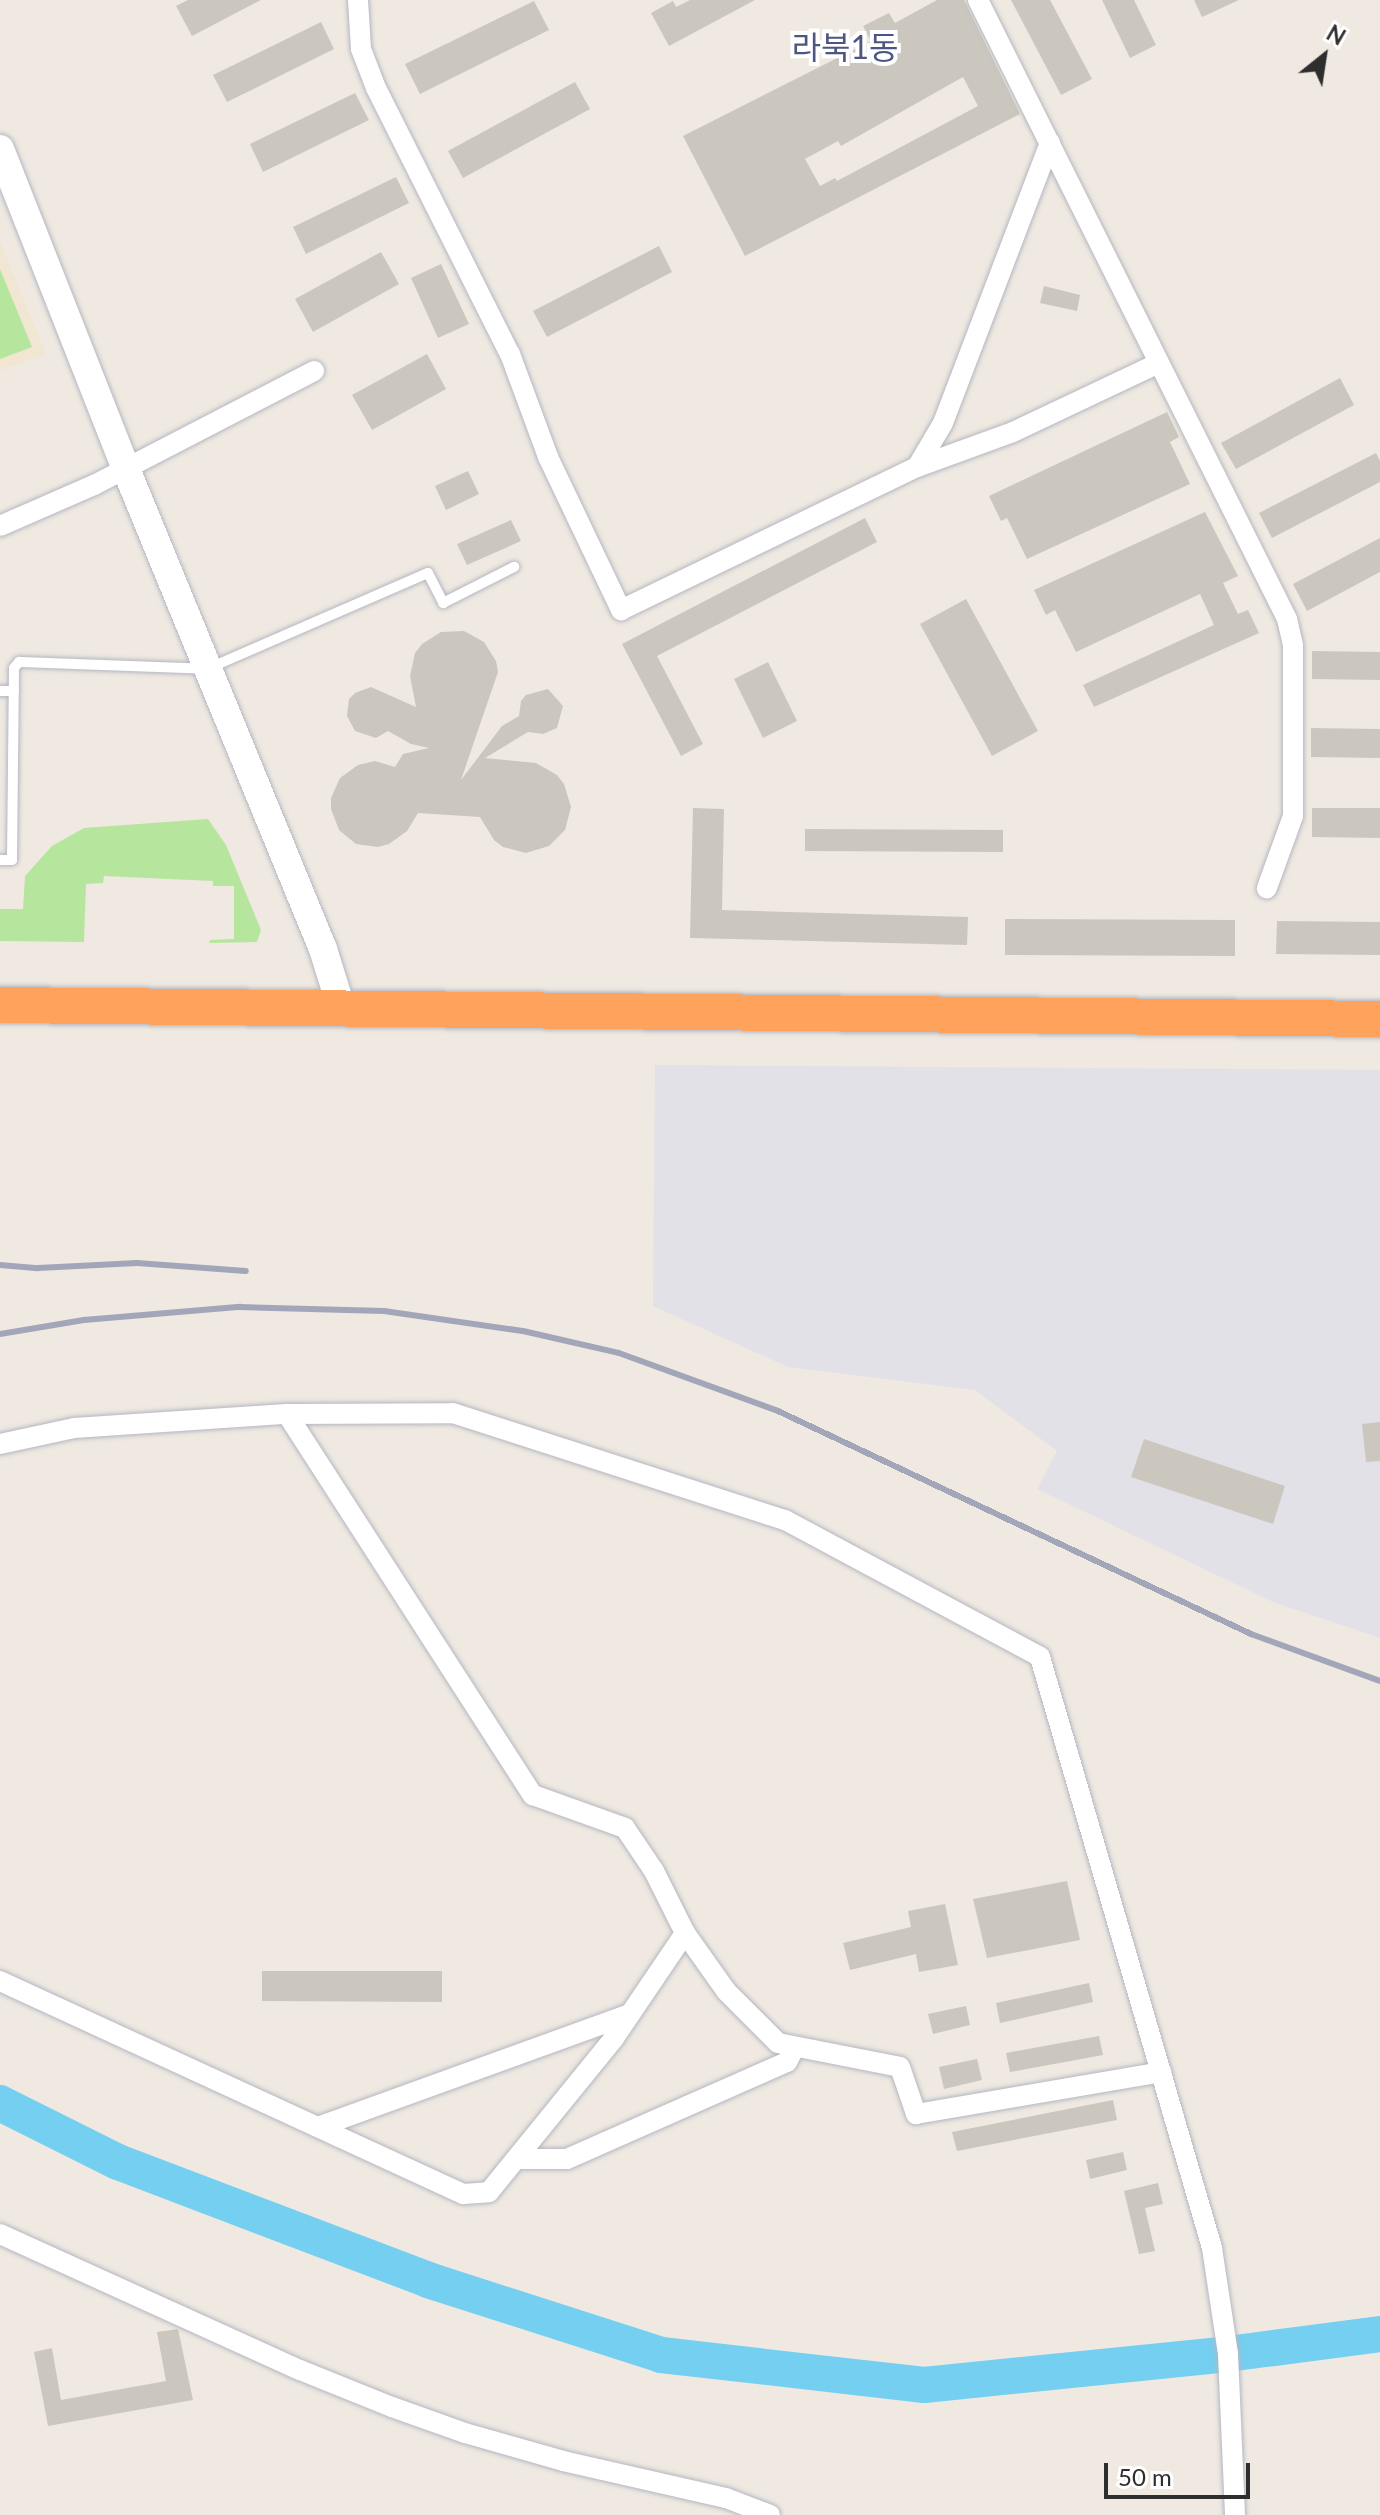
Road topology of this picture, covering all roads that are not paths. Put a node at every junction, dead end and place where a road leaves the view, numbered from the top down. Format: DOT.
graph roads {
  1 [pos="358,0"];
  2 [pos="978,0"];
  3 [pos="1050,143"];
  4 [pos="0,149"];
  5 [pos="1157,364"];
  6 [pos="314,371"];
  7 [pos="917,467"];
  8 [pos="126,469"];
  9 [pos="0,526"];
  10 [pos="514,567"];
  11 [pos="207,669"];
  12 [pos="0,691"];
  13 [pos="14,691"];
  14 [pos="0,860"];
  15 [pos="1267,888"];
  16 [pos="0,1005"];
  17 [pos="342,1010"];
  18 [pos="1380,1019"];
  19 [pos="287,1414"];
  20 [pos="0,1444"];
  21 [pos="685,1933"];
  22 [pos="0,1981"];
  23 [pos="630,2014"];
  24 [pos="795,2047"];
  25 [pos="1161,2072"];
  26 [pos="318,2127"];
  27 [pos="517,2159"];
  28 [pos="0,2234"];
  29 [pos="770,2515"];
  30 [pos="1235,2515"];
  1 -- 7 [label="street"];
  2 -- 3 [label="street"];
  3 -- 5 [label="street"];
  3 -- 7 [label="street"];
  4 -- 8 [label="street"];
  5 -- 7 [label="street"];
  5 -- 15 [label="street"];
  6 -- 8 [label="street"];
  8 -- 9 [label="street"];
  8 -- 11 [label="street"];
  10 -- 11 [label="lane"];
  11 -- 13 [label="lane"];
  11 -- 17 [label="street"];
  12 -- 13 [label="lane"];
  13 -- 14 [label="lane"];
  16 -- 17 [label="highway"];
  17 -- 18 [label="highway"];
  19 -- 20 [label="street"];
  19 -- 21 [label="street"];
  19 -- 25 [label="street"];
  21 -- 23 [label="street"];
  21 -- 24 [label="street"];
  22 -- 26 [label="street"];
  23 -- 26 [label="street"];
  23 -- 27 [label="street"];
  24 -- 25 [label="street"];
  24 -- 27 [label="street"];
  25 -- 30 [label="street"];
  26 -- 27 [label="street"];
  28 -- 29 [label="street"];
}
